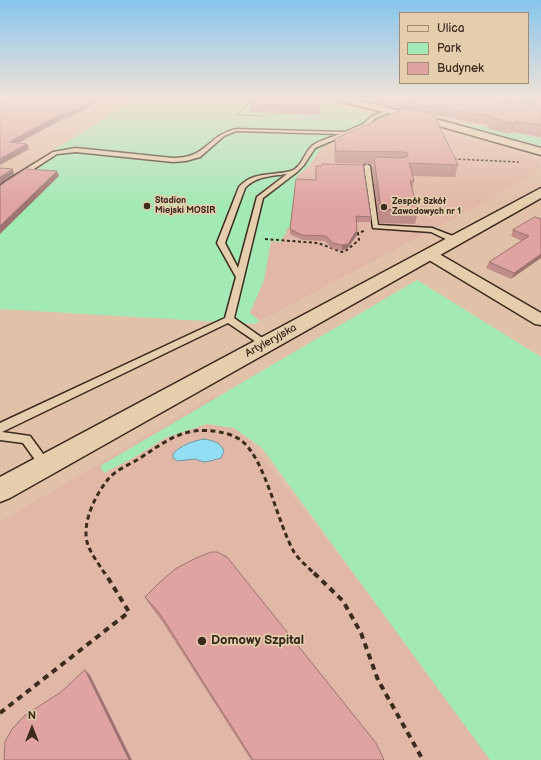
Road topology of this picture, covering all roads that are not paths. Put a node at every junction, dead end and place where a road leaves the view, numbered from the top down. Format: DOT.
graph roads {
  1 [pos="225,133"];
  2 [pos="344,133"];
  3 [pos="473,133"];
  4 [pos="541,152"];
  5 [pos="367,166"];
  6 [pos="295,171"];
  7 [pos="0,189"];
  8 [pos="541,192"];
  9 [pos="454,240"];
  10 [pos="429,254"];
  11 [pos="240,278"];
  12 [pos="229,319"];
  13 [pos="541,320"];
  14 [pos="265,344"];
  15 [pos="0,428"];
  16 [pos="0,436"];
  17 [pos="45,465"];
  18 [pos="0,490"];
  1 -- 7 [label="lane"];
  2 -- 6 [label="lane"];
  3 -- 4 [label="street"];
  5 -- 9 [label="lane"];
  6 -- 11 [label="lane"];
  6 -- 11 [label="lane"];
  8 -- 9 [label="street, Artyleryjska"];
  9 -- 10 [label="street, Artyleryjska"];
  10 -- 13 [label="street"];
  10 -- 14 [label="street, Artyleryjska"];
  11 -- 12 [label="lane"];
  12 -- 14 [label="lane"];
  12 -- 15 [label="lane"];
  14 -- 17 [label="street, Artyleryjska"];
  16 -- 17 [label="lane"];
  17 -- 18 [label="street, Artyleryjska"];
}
